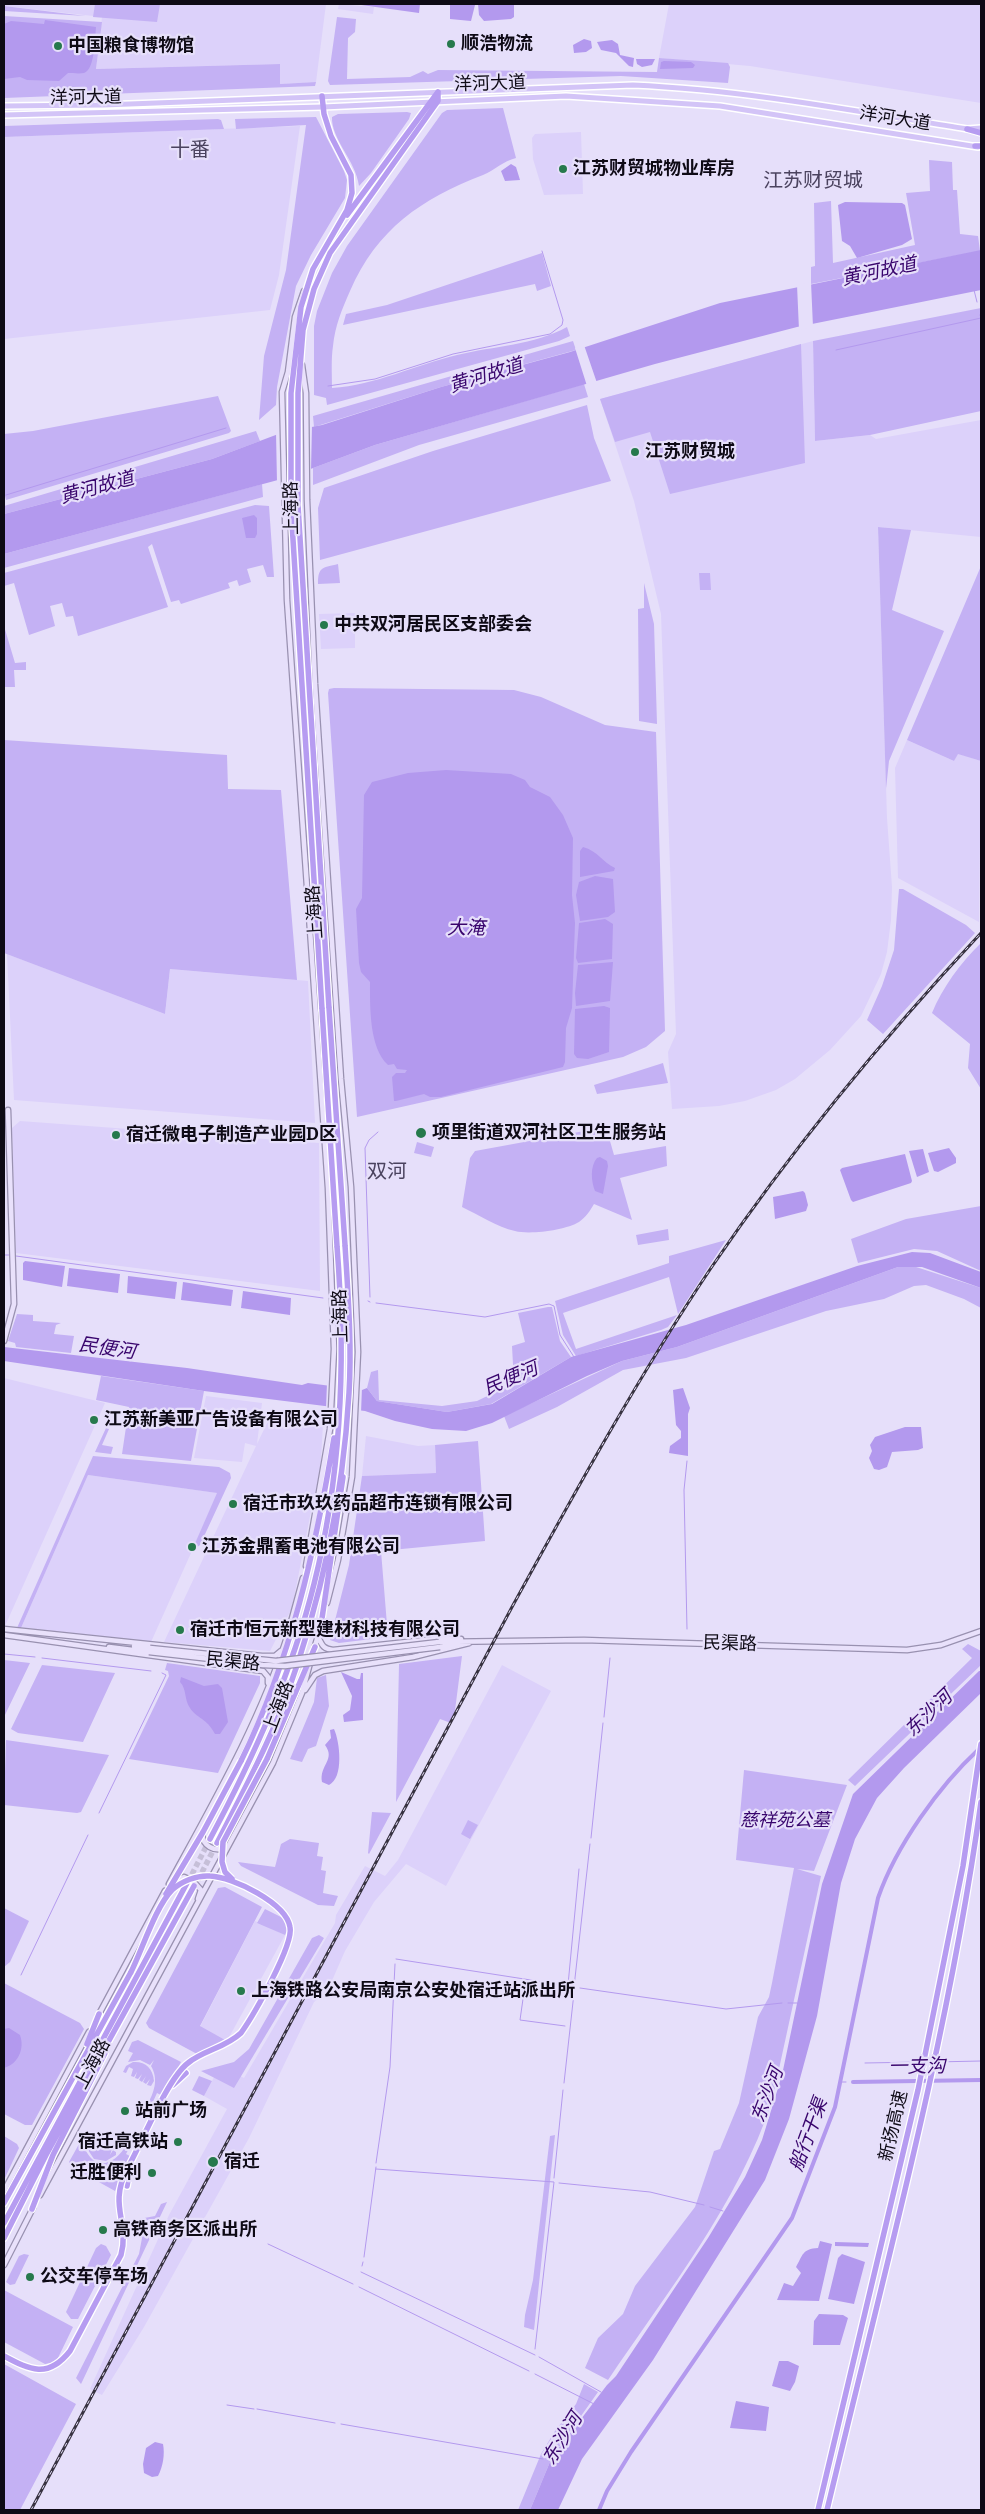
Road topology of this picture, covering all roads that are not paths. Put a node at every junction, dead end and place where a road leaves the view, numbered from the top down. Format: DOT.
graph roads {
  1 [pos="438,92"];
  2 [pos="322,96"];
  3 [pos="438,101"];
  4 [pos="430,102"];
  5 [pos="4,106"];
  6 [pos="323,108"];
  7 [pos="4,115"];
  8 [pos="981,128"];
  9 [pos="967,130"];
  10 [pos="981,133"];
  11 [pos="979,146"];
  12 [pos="324,249"];
  13 [pos="307,284"];
  14 [pos="314,289"];
  15 [pos="287,507"];
  16 [pos="320,1089"];
  17 [pos="342,1089"];
  18 [pos="8,1110"];
  19 [pos="351,1187"];
  20 [pos="328,1188"];
  21 [pos="4,1340"];
  22 [pos="335,1429"];
  23 [pos="343,1456"];
  24 [pos="321,1625"];
  25 [pos="4,1629"];
  26 [pos="981,1631"];
  27 [pos="49,1634"];
  28 [pos="4,1636"];
  29 [pos="318,1637"];
  30 [pos="48,1640"];
  31 [pos="469,1642"];
  32 [pos="285,1643"];
  33 [pos="315,1647"];
  34 [pos="149,1650"];
  35 [pos="269,1685"];
  36 [pos="302,1693"];
  37 [pos="981,1744"];
  38 [pos="981,1802"];
  39 [pos="212,1804"];
  40 [pos="244,1819"];
  41 [pos="210,1839"];
  42 [pos="217,1843"];
  43 [pos="187,1883"];
  44 [pos="194,1886"];
  45 [pos="259,1895"];
  46 [pos="160,1907"];
  47 [pos="150,1919"];
  48 [pos="180,1936"];
  49 [pos="99,2014"];
  50 [pos="113,2032"];
  51 [pos="186,2073"];
  52 [pos="69,2084"];
  53 [pos="164,2098"];
  54 [pos="140,2145"];
  55 [pos="127,2186"];
  56 [pos="4,2191"];
  57 [pos="4,2203"];
  58 [pos="32,2209"];
  59 [pos="4,2222"];
  60 [pos="4,2238"];
  61 [pos="4,2265"];
  62 [pos="4,2356"];
  63 [pos="818,2510"];
  64 [pos="827,2510"];
  1 -- 2 [label="main road, 洋河大道"];
  1 -- 3 [label="highway"];
  1 -- 4 [label="highway, 上海路"];
  1 -- 9 [label="main road, 洋河大道"];
  2 -- 5 [label="main road, 洋河大道"];
  2 -- 6 [label="highway, 上海路"];
  3 -- 4 [label="main road, 洋河大道"];
  3 -- 11 [label="main road, 洋河大道"];
  3 -- 14 [label="highway, 上海路"];
  4 -- 6 [label="main road, 洋河大道"];
  4 -- 12 [label="highway, 上海路"];
  6 -- 7 [label="main road, 洋河大道"];
  6 -- 12 [label="highway, 上海路"];
  8 -- 9 [label="main road, 洋河大道"];
  9 -- 10 [label="highway, 洋河大道"];
  12 -- 13 [label="highway, 上海路"];
  13 -- 15 [label="highway, 上海路"];
  13 -- 15 [label="main road, 上海路"];
  14 -- 17 [label="main road, 上海路"];
  14 -- 23 [label="highway, 上海路, bridge"];
  15 -- 16 [label="main road, 上海路"];
  15 -- 22 [label="highway, 上海路, bridge"];
  16 -- 17 [label="main road"];
  16 -- 20 [label="main road, 上海路"];
  17 -- 19 [label="main road, 上海路"];
  18 -- 21 [label="main road"];
  19 -- 20 [label="main road"];
  19 -- 24 [label="main road, 上海路"];
  20 -- 22 [label="main road, 上海路"];
  22 -- 32 [label="main road, 上海路"];
  22 -- 41 [label="highway, 上海路"];
  22 -- 46 [label="highway, bridge"];
  23 -- 24 [label="highway"];
  23 -- 42 [label="highway, 上海路"];
  24 -- 29 [label="main road, 上海路"];
  25 -- 27 [label="main road, 民渠路"];
  26 -- 31 [label="main road, 民渠路"];
  27 -- 32 [label="main road, 民渠路"];
  27 -- 34 [label="main road, 民渠路"];
  28 -- 30 [label="main road, 民渠路"];
  29 -- 31 [label="main road"];
  29 -- 33 [label="main road, 上海路"];
  30 -- 34 [label="main road, 民渠路"];
  30 -- 35 [label="main road, 民渠路"];
  31 -- 34 [label="main road, 民渠路, bridge"];
  31 -- 36 [label="main road"];
  32 -- 35 [label="main road, 上海路"];
  33 -- 36 [label="main road, 上海路"];
  33 -- 45 [label="highway, bridge"];
  35 -- 39 [label="main road, 上海路"];
  36 -- 40 [label="main road, 上海路"];
  37 -- 63 [label="highway, 新扬高速"];
  38 -- 64 [label="highway, 新扬高速"];
  39 -- 40 [label="main road"];
  39 -- 47 [label="main road, 上海路"];
  40 -- 48 [label="main road, 上海路"];
  43 -- 59 [label="highway, 上海路"];
  44 -- 50 [label="highway, 上海路"];
  45 -- 46 [label="highway, bridge"];
  45 -- 53 [label="highway, bridge"];
  46 -- 52 [label="highway, bridge"];
  47 -- 48 [label="main road"];
  47 -- 49 [label="main road, 上海路"];
  48 -- 58 [label="main road, 上海路"];
  49 -- 52 [label="highway"];
  49 -- 56 [label="main road, 上海路"];
  50 -- 58 [label="highway"];
  50 -- 60 [label="highway, 上海路"];
  51 -- 53 [label="highway, bridge"];
  52 -- 57 [label="highway"];
  53 -- 54 [label="highway, bridge"];
  54 -- 55 [label="highway, bridge"];
  54 -- 62 [label="highway, bridge"];
  58 -- 61 [label="main road, 上海路"];
}
